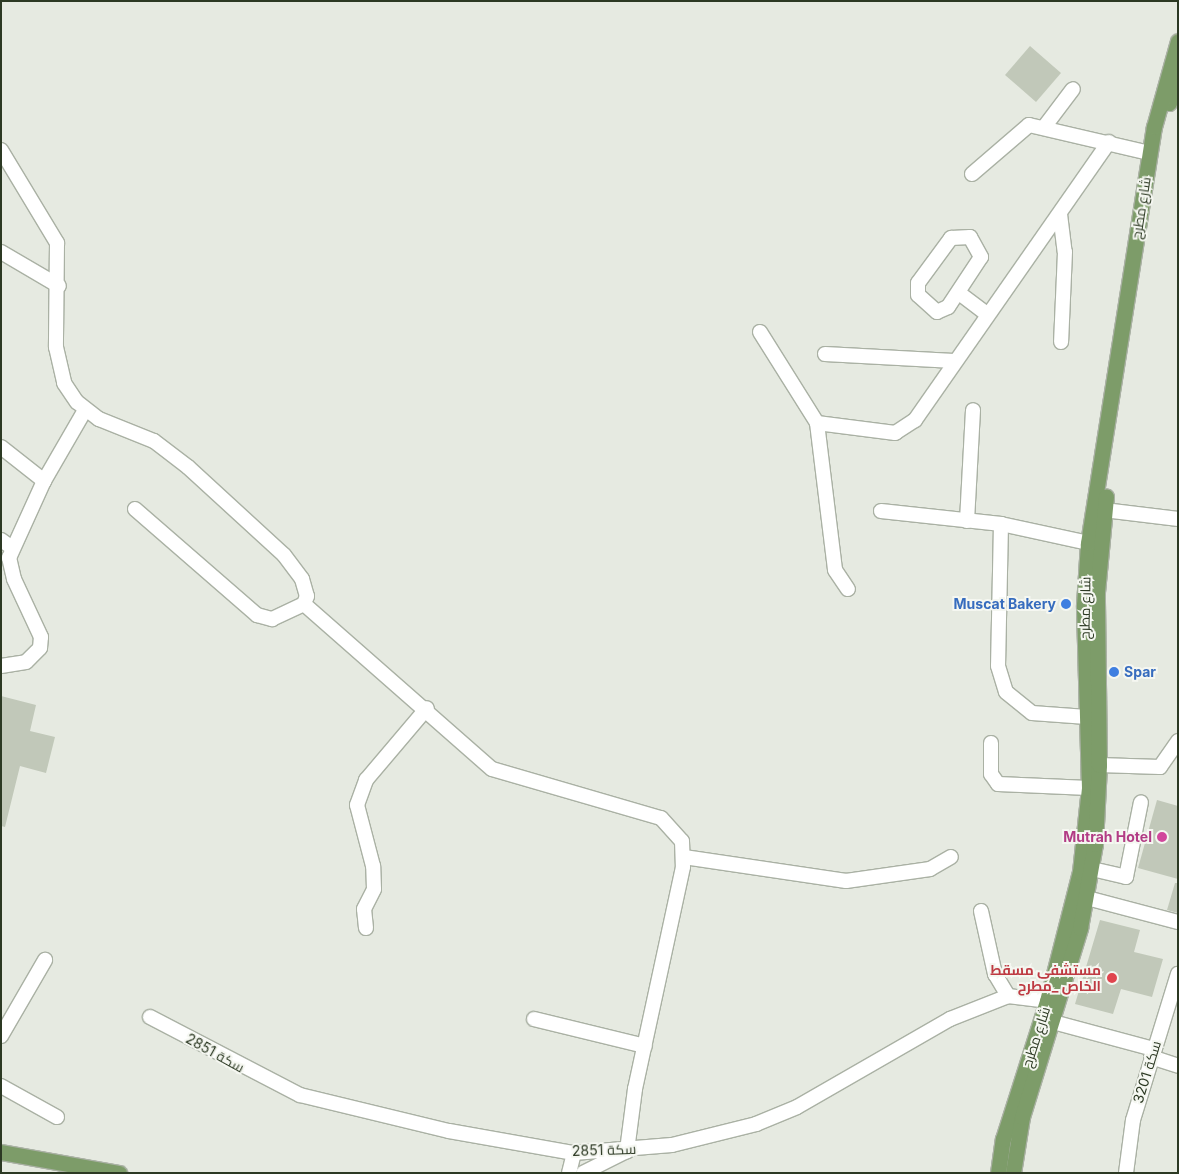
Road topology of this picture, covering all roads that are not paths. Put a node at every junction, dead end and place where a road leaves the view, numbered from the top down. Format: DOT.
graph roads {
  1 [pos="1178,41"];
  2 [pos="1178,76"];
  3 [pos="1073,88"];
  4 [pos="1045,126"];
  5 [pos="1109,142"];
  6 [pos="1,150"];
  7 [pos="1149,153"];
  8 [pos="972,174"];
  9 [pos="1060,214"];
  10 [pos="1,252"];
  11 [pos="59,286"];
  12 [pos="959,293"];
  13 [pos="987,314"];
  14 [pos="760,332"];
  15 [pos="1061,342"];
  16 [pos="825,354"];
  17 [pos="954,360"];
  18 [pos="85,410"];
  19 [pos="973,410"];
  20 [pos="817,423"];
  21 [pos="1,447"];
  22 [pos="44,481"];
  23 [pos="135,509"];
  24 [pos="1104,510"];
  25 [pos="881,511"];
  26 [pos="1178,519"];
  27 [pos="967,521"];
  28 [pos="1001,524"];
  29 [pos="1088,543"];
  30 [pos="6,544"];
  31 [pos="848,589"];
  32 [pos="304,604"];
  33 [pos="1,666"];
  34 [pos="427,708"];
  35 [pos="1087,718"];
  36 [pos="1178,741"];
  37 [pos="991,743"];
  38 [pos="1099,765"];
  39 [pos="1088,788"];
  40 [pos="1141,802"];
  41 [pos="684,857"];
  42 [pos="951,857"];
  43 [pos="1092,869"];
  44 [pos="1087,898"];
  45 [pos="981,911"];
  46 [pos="1178,922"];
  47 [pos="366,928"];
  48 [pos="46,960"];
  49 [pos="1178,974"];
  50 [pos="1008,996"];
  51 [pos="1048,1001"];
  52 [pos="150,1018"];
  53 [pos="534,1019"];
  54 [pos="1053,1022"];
  55 [pos="1,1036"];
  56 [pos="645,1046"];
  57 [pos="1153,1053"];
  58 [pos="1178,1066"];
  59 [pos="1,1086"];
  60 [pos="57,1117"];
  61 [pos="627,1151"];
  62 [pos="1,1152"];
  63 [pos="574,1153"];
  64 [pos="119,1173"];
  65 [pos="569,1173"];
  66 [pos="583,1173"];
  67 [pos="998,1173"];
  68 [pos="1013,1173"];
  69 [pos="1126,1173"];
  1 -- 7 [label="main road, شارع مطرح"];
  2 -- 24 [label="main road, شارع مطرح"];
  3 -- 4 [label="street"];
  4 -- 5 [label="street"];
  4 -- 8 [label="street"];
  5 -- 7 [label="street"];
  5 -- 9 [label="street"];
  6 -- 11 [label="street"];
  7 -- 29 [label="main road, شارع مطرح"];
  9 -- 13 [label="street"];
  9 -- 15 [label="street"];
  10 -- 11 [label="street"];
  11 -- 18 [label="street"];
  12 -- 12 [label="street"];
  12 -- 13 [label="street"];
  13 -- 17 [label="street"];
  14 -- 20 [label="street"];
  16 -- 17 [label="street"];
  17 -- 20 [label="street"];
  18 -- 22 [label="street"];
  18 -- 32 [label="street"];
  19 -- 27 [label="street"];
  20 -- 31 [label="street"];
  21 -- 22 [label="street"];
  22 -- 30 [label="street"];
  23 -- 32 [label="street"];
  24 -- 26 [label="street"];
  24 -- 38 [label="main road, شارع مطرح"];
  25 -- 27 [label="street"];
  27 -- 28 [label="street"];
  28 -- 29 [label="street"];
  28 -- 35 [label="street"];
  29 -- 35 [label="main road, شارع مطرح"];
  30 -- 33 [label="street"];
  32 -- 34 [label="street"];
  34 -- 41 [label="street"];
  34 -- 47 [label="street"];
  35 -- 39 [label="main road, شارع مطرح"];
  36 -- 38 [label="street"];
  37 -- 39 [label="street"];
  38 -- 43 [label="main road, شارع مطرح"];
  39 -- 51 [label="main road, شارع مطرح"];
  40 -- 43 [label="street"];
  41 -- 42 [label="street"];
  41 -- 56 [label="street"];
  43 -- 44 [label="main road, شارع مطرح"];
  44 -- 46 [label="street"];
  44 -- 54 [label="main road, شارع مطرح"];
  45 -- 50 [label="street"];
  48 -- 55 [label="street"];
  49 -- 57 [label="street, سكة 3201"];
  50 -- 51 [label="street, سكة 2851"];
  50 -- 61 [label="street, سكة 2851"];
  51 -- 67 [label="main road, شارع مطرح"];
  52 -- 63 [label="street, سكة 2851"];
  53 -- 56 [label="street"];
  54 -- 57 [label="street"];
  54 -- 68 [label="main road, شارع مطرح"];
  56 -- 61 [label="street"];
  57 -- 58 [label="street"];
  57 -- 69 [label="street, سكة 3201"];
  59 -- 60 [label="street"];
  61 -- 63 [label="street, سكة 2851"];
  61 -- 66 [label="street"];
  62 -- 64 [label="main road"];
  63 -- 65 [label="street"];
}
